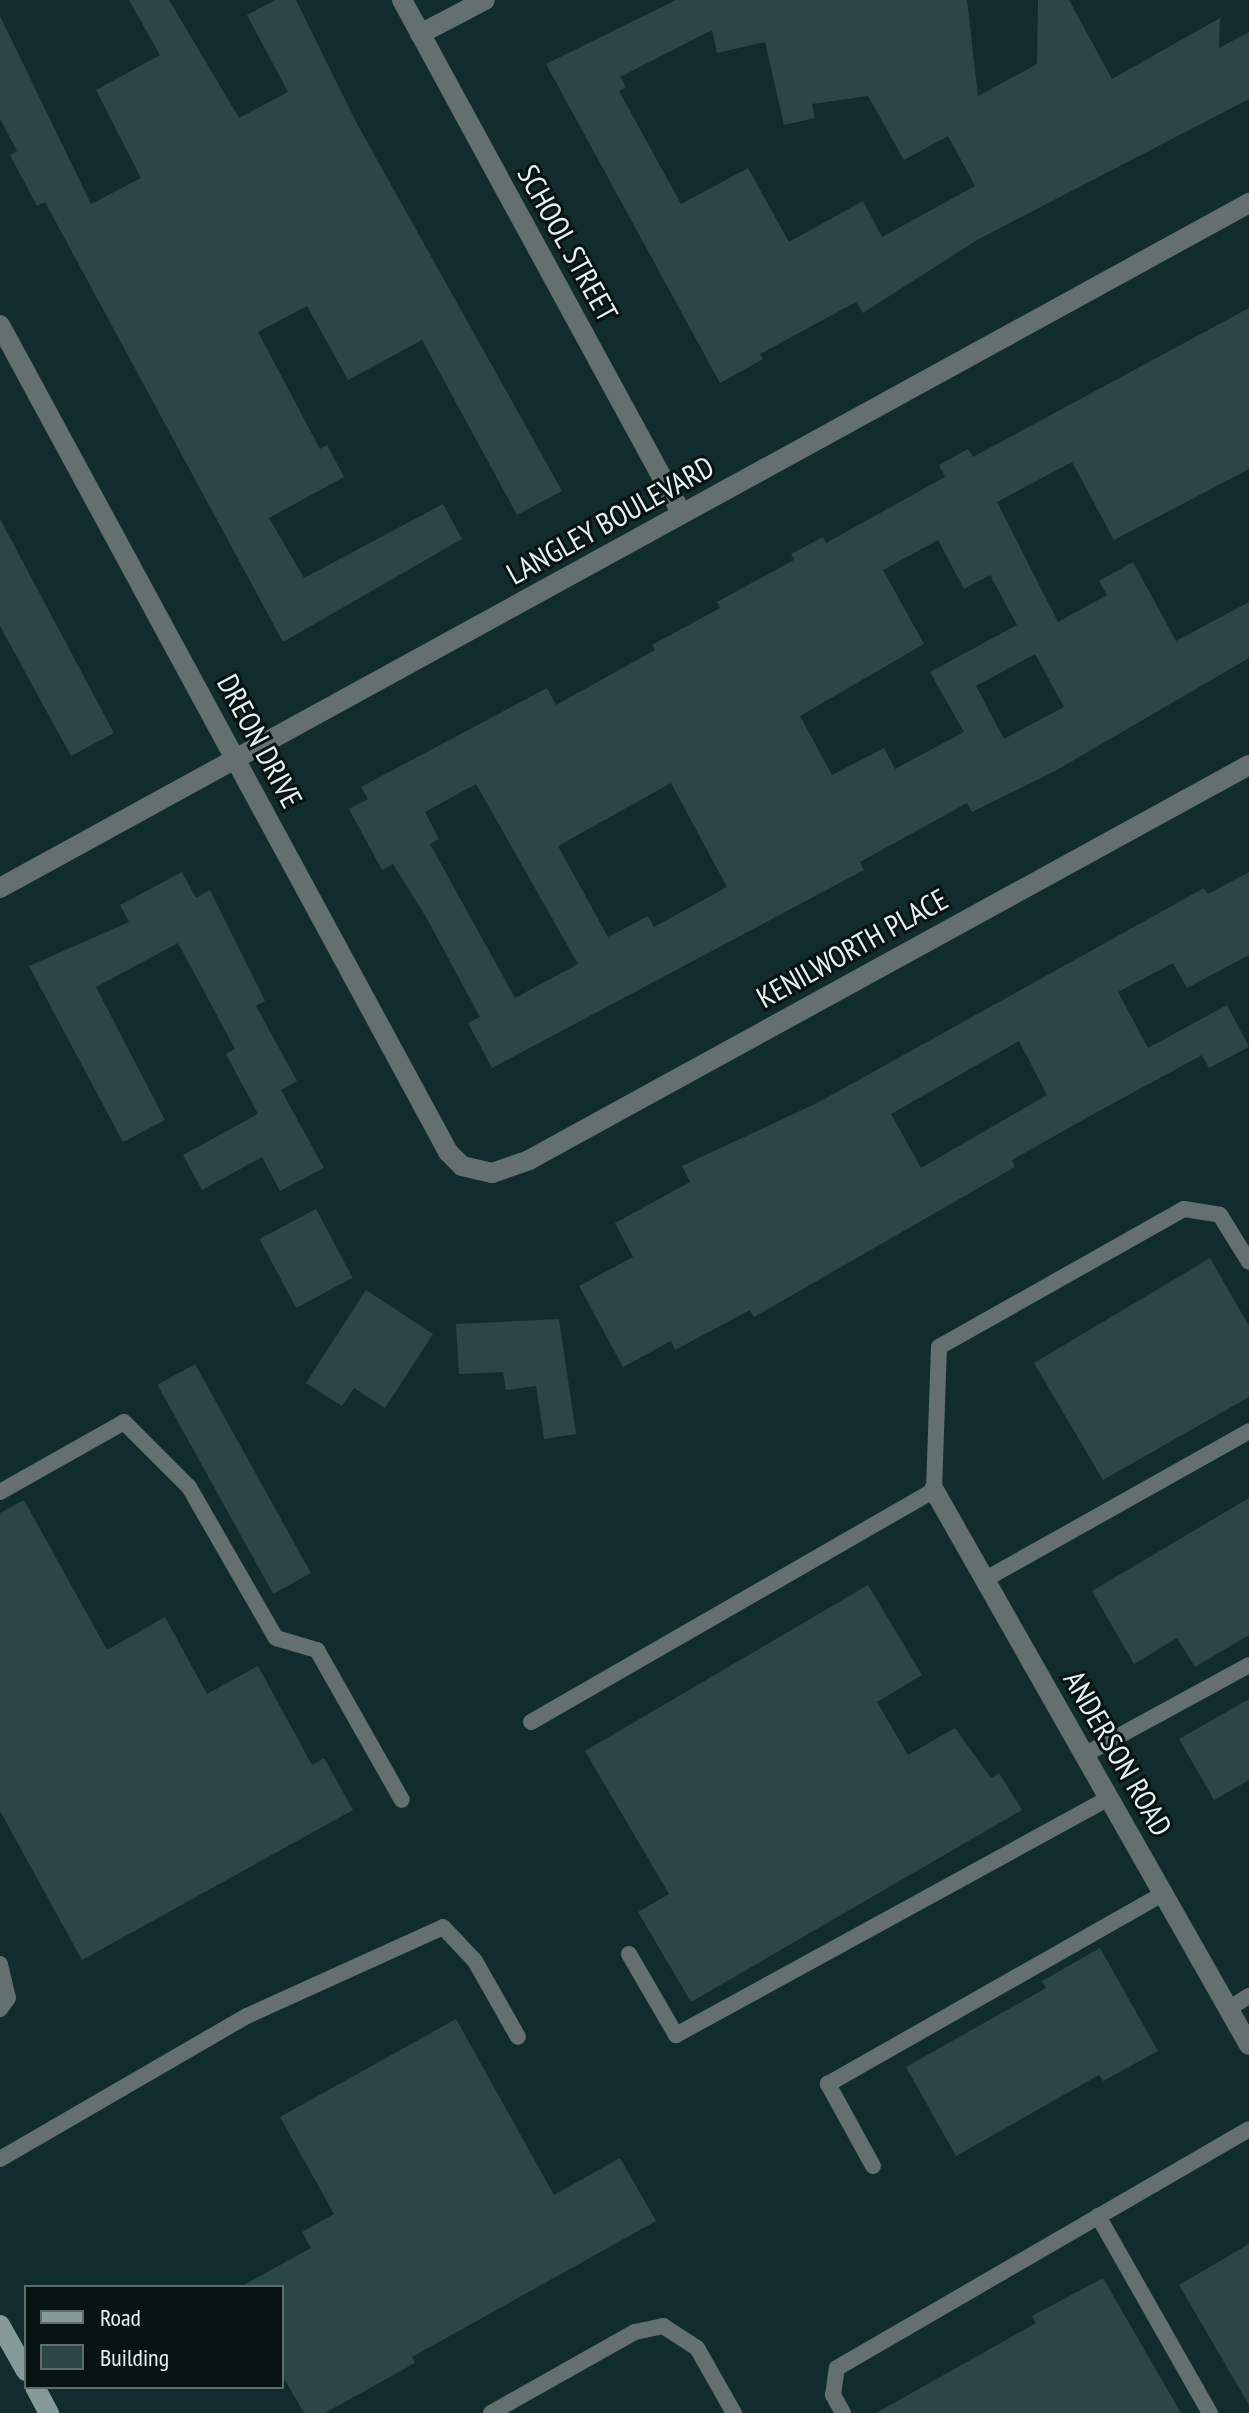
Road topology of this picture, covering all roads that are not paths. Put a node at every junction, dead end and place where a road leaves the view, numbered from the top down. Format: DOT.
graph roads {
  1 [pos="402,0"];
  2 [pos="485,0"];
  3 [pos="420,34"];
  4 [pos="1249,203"];
  5 [pos="0,325"];
  6 [pos="682,514"];
  7 [pos="236,759"];
  8 [pos="1249,765"];
  9 [pos="0,888"];
  10 [pos="480,1172"];
  11 [pos="1249,1262"];
  12 [pos="1249,1431"];
  13 [pos="934,1490"];
  14 [pos="0,1492"];
  15 [pos="984,1580"];
  16 [pos="1249,1665"];
  17 [pos="531,1722"];
  18 [pos="1084,1755"];
  19 [pos="1109,1798"];
  20 [pos="402,1800"];
  21 [pos="1163,1894"];
  22 [pos="629,1954"];
  23 [pos="0,1964"];
  24 [pos="1249,1996"];
  25 [pos="0,2009"];
  26 [pos="1228,2009"];
  27 [pos="518,2037"];
  28 [pos="1249,2045"];
  29 [pos="1249,2129"];
  30 [pos="0,2159"];
  31 [pos="873,2166"];
  32 [pos="1098,2216"];
  33 [pos="0,2325"];
  34 [pos="24,2367"];
  35 [pos="36,2389"];
  36 [pos="49,2413"];
  37 [pos="491,2413"];
  38 [pos="734,2413"];
  39 [pos="843,2413"];
  40 [pos="1210,2413"];
  1 -- 3 [label="street, SCHOOL STREET"];
  2 -- 3 [label="street"];
  3 -- 6 [label="street, SCHOOL STREET"];
  4 -- 6 [label="street, LANGLEY BOULEVARD"];
  5 -- 7 [label="street, DREON DRIVE"];
  6 -- 7 [label="street, LANGLEY BOULEVARD"];
  7 -- 9 [label="street, LANGLEY BOULEVARD"];
  7 -- 10 [label="street, DREON DRIVE"];
  8 -- 10 [label="street, KENILWORTH PLACE"];
  11 -- 13 [label="lane"];
  12 -- 15 [label="lane"];
  13 -- 15 [label="street, ANDERSON ROAD"];
  13 -- 17 [label="lane"];
  14 -- 20 [label="lane"];
  15 -- 18 [label="street, ANDERSON ROAD"];
  16 -- 18 [label="lane"];
  18 -- 19 [label="street, ANDERSON ROAD"];
  19 -- 21 [label="street, ANDERSON ROAD"];
  19 -- 22 [label="lane"];
  21 -- 26 [label="street, ANDERSON ROAD"];
  21 -- 31 [label="lane"];
  23 -- 25 [label="lane"];
  24 -- 26 [label="lane"];
  26 -- 28 [label="street, ANDERSON ROAD"];
  27 -- 30 [label="lane"];
  29 -- 32 [label="lane"];
  32 -- 39 [label="lane"];
  32 -- 40 [label="lane"];
  33 -- 34 [label="main road"];
  35 -- 36 [label="main road"];
  37 -- 38 [label="lane"];
}
